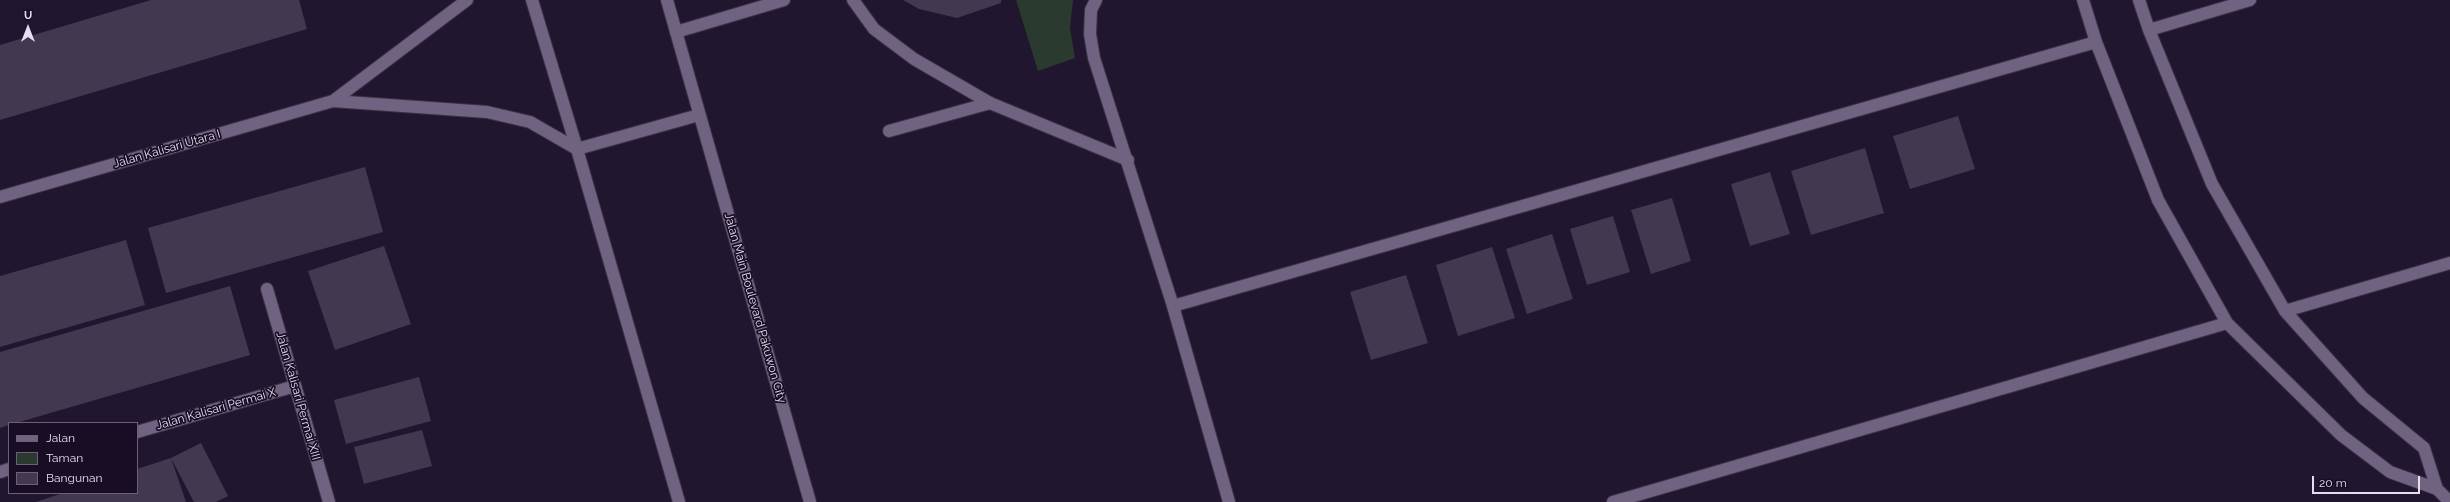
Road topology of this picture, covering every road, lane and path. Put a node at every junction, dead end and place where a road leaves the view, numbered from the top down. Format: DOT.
graph roads {
  1 [pos="467,0"];
  2 [pos="532,0"];
  3 [pos="667,0"];
  4 [pos="784,0"];
  5 [pos="854,0"];
  6 [pos="1096,0"];
  7 [pos="2083,0"];
  8 [pos="2139,0"];
  9 [pos="2250,0"];
  10 [pos="2149,30"];
  11 [pos="676,32"];
  12 [pos="2096,42"];
  13 [pos="333,100"];
  14 [pos="990,104"];
  15 [pos="699,115"];
  16 [pos="889,131"];
  17 [pos="578,149"];
  18 [pos="1128,160"];
  19 [pos="0,197"];
  20 [pos="2450,263"];
  21 [pos="267,289"];
  22 [pos="1173,306"];
  23 [pos="2285,311"];
  24 [pos="2227,323"];
  25 [pos="296,386"];
  26 [pos="138,432"];
  27 [pos="2437,489"];
  28 [pos="329,502"];
  29 [pos="679,502"];
  30 [pos="810,502"];
  31 [pos="1229,502"];
  32 [pos="1613,502"];
  33 [pos="2450,502"];
  1 -- 13 [label="street, Jalan Kalisari Utara I"];
  2 -- 17 [label="street"];
  3 -- 11 [label="street, Jalan Main Boulevard Pakuwon City"];
  4 -- 11 [label="street"];
  5 -- 14 [label="street"];
  6 -- 18 [label="street"];
  7 -- 12 [label="street"];
  8 -- 10 [label="street"];
  9 -- 10 [label="street"];
  10 -- 23 [label="street"];
  11 -- 15 [label="street, Jalan Main Boulevard Pakuwon City"];
  12 -- 22 [label="street"];
  12 -- 24 [label="street"];
  13 -- 17 [label="street, Jalan Kalisari Utara I"];
  13 -- 19 [label="street, Jalan Kalisari Utara I"];
  14 -- 16 [label="street"];
  14 -- 18 [label="street"];
  15 -- 17 [label="street"];
  15 -- 30 [label="street, Jalan Main Boulevard Pakuwon City"];
  17 -- 29 [label="street"];
  18 -- 22 [label="street"];
  20 -- 23 [label="street"];
  21 -- 25 [label="street, Jalan Kalisari Permai XIII"];
  22 -- 31 [label="street"];
  23 -- 27 [label="street"];
  24 -- 27 [label="street"];
  24 -- 32 [label="street"];
  25 -- 26 [label="street, Jalan Kalisari Permai X"];
  25 -- 28 [label="street, Jalan Kalisari Permai XIII"];
  27 -- 33 [label="street"];
}
